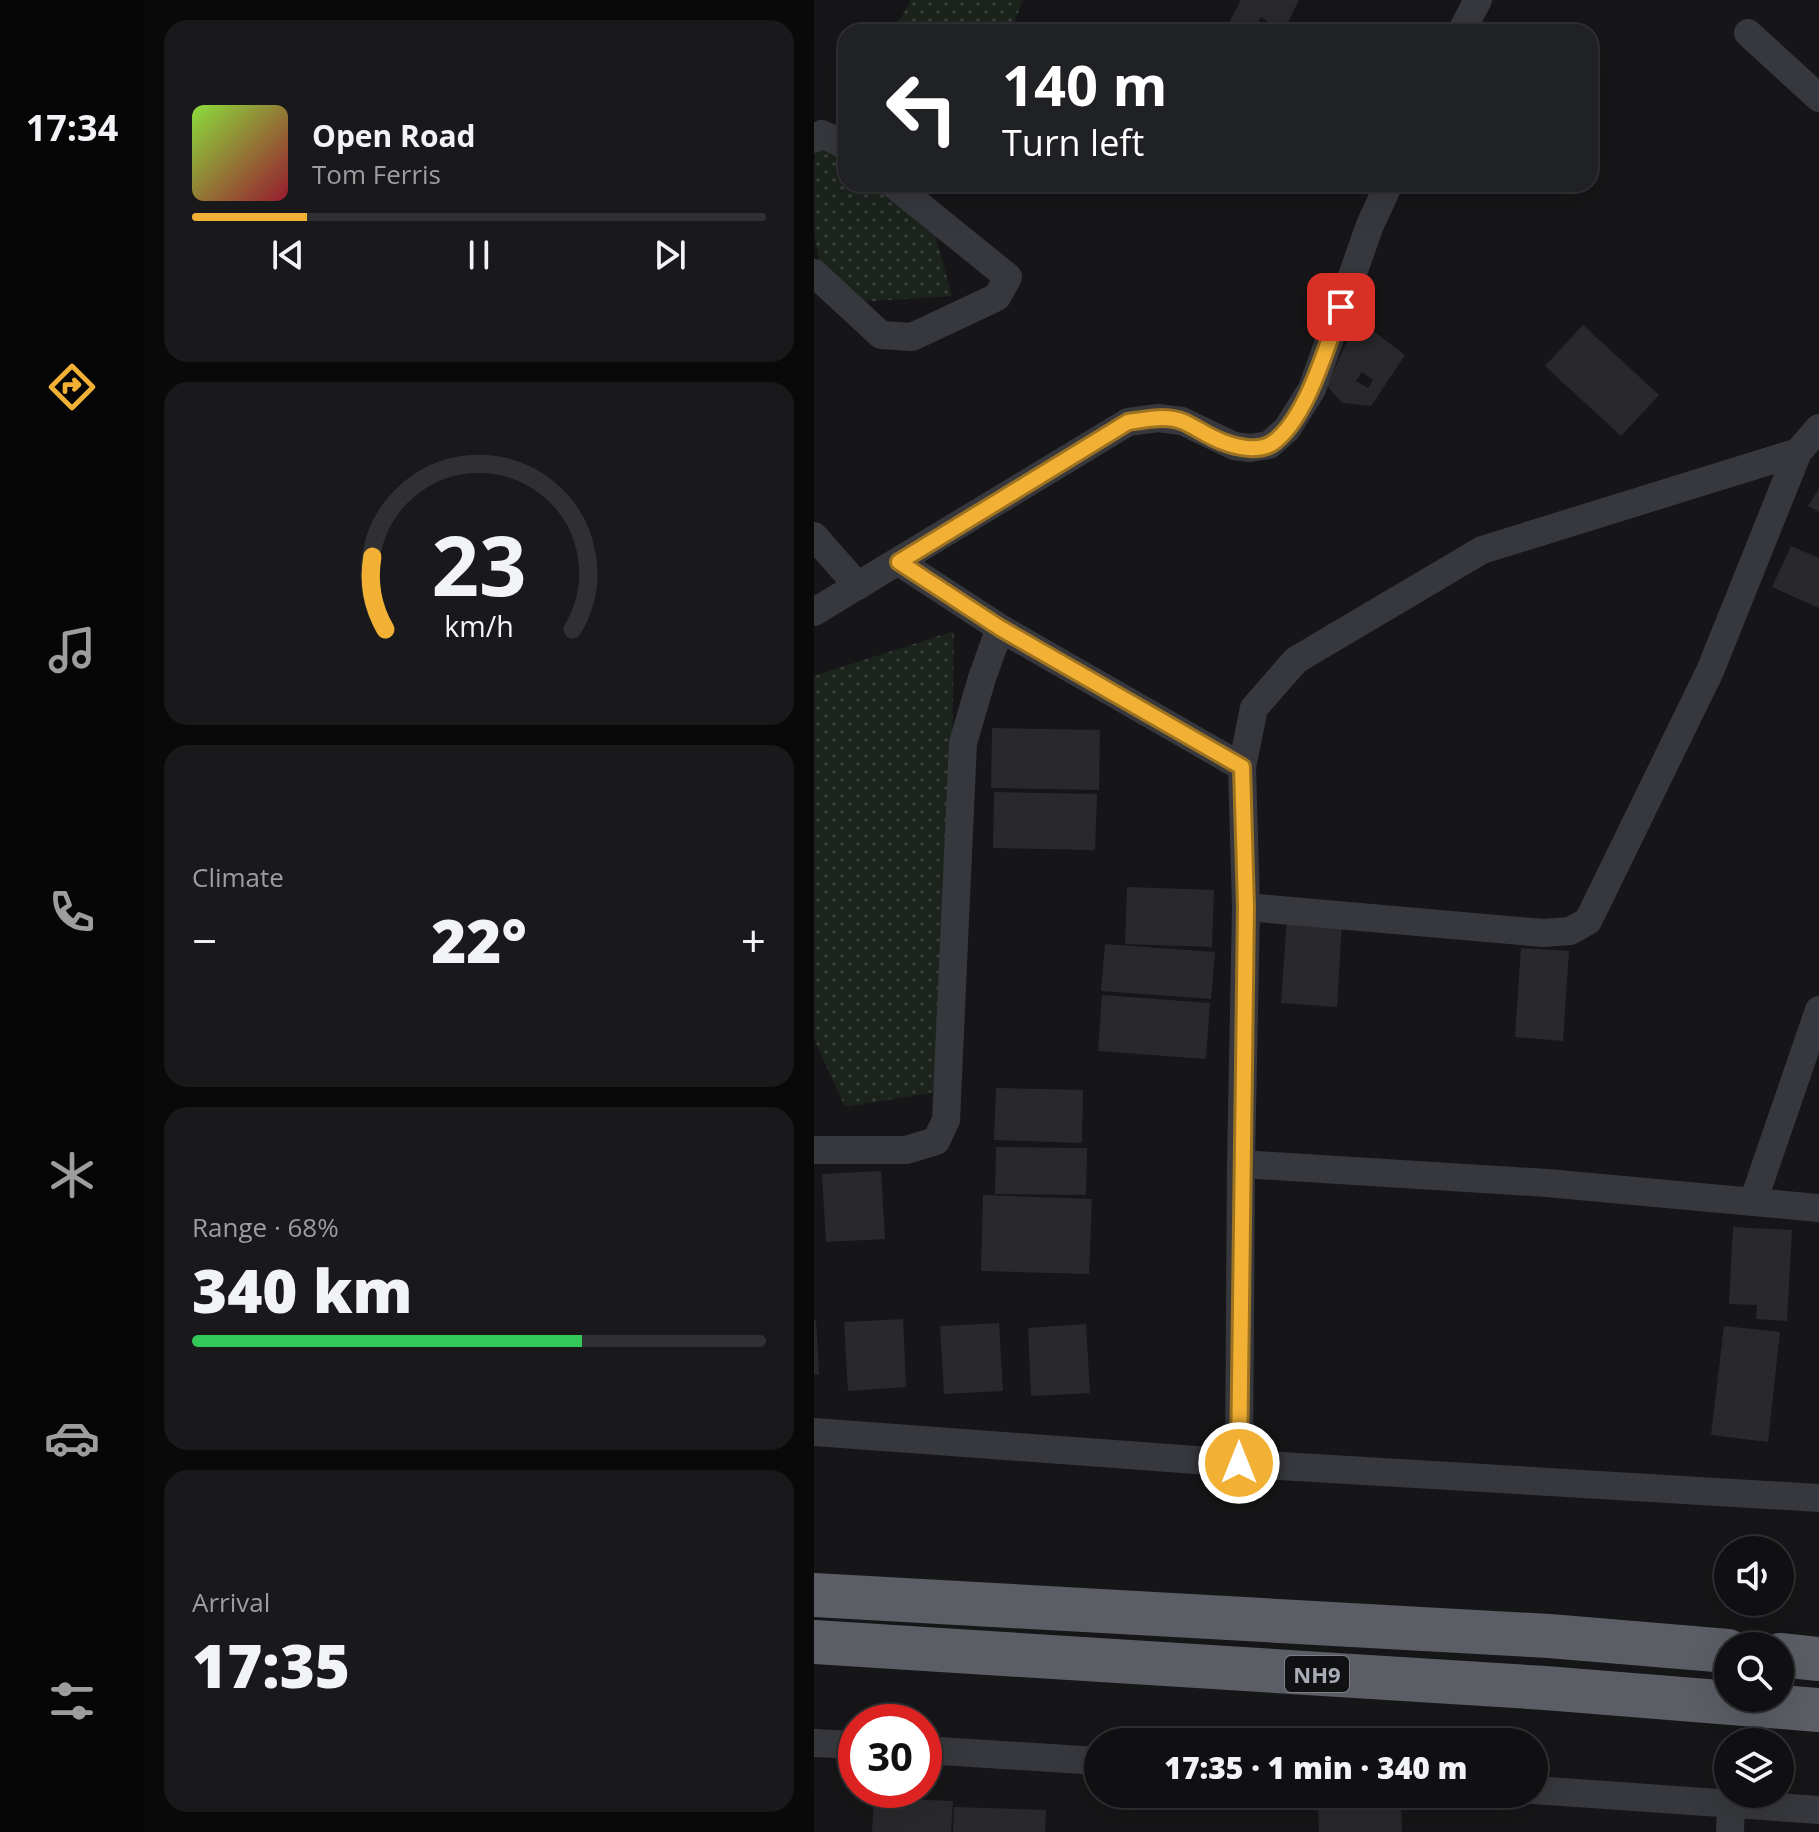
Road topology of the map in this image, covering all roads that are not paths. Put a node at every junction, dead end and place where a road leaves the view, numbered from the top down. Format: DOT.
graph roads {
  1 [pos="1478,0"];
  2 [pos="1465,24"];
  3 [pos="1748,33"];
  4 [pos="1819,98"];
  5 [pos="814,139"];
  6 [pos="838,142"];
  7 [pos="903,192"];
  8 [pos="1385,192"];
  9 [pos="814,273"];
  10 [pos="1819,428"];
  11 [pos="1798,452"];
  12 [pos="814,536"];
  13 [pos="899,562"];
  14 [pos="858,586"];
  15 [pos="814,612"];
  16 [pos="1000,628"];
  17 [pos="1242,767"];
  18 [pos="1246,907"];
  19 [pos="1819,1010"];
  20 [pos="814,1150"];
  21 [pos="1241,1164"];
  22 [pos="1753,1202"];
  23 [pos="1819,1208"];
  24 [pos="814,1432"];
  25 [pos="1239,1463"];
  26 [pos="1819,1498"];
  27 [pos="814,1595"];
  28 [pos="814,1642"];
  29 [pos="1714,1650"];
  30 [pos="1794,1656"];
  31 [pos="1819,1659"];
  32 [pos="1819,1710"];
  33 [pos="814,1743"];
  34 [pos="838,1744"];
  35 [pos="942,1751"];
  36 [pos="1084,1760"];
  37 [pos="1548,1791"];
  38 [pos="1714,1802"];
  39 [pos="1731,1808"];
  40 [pos="1794,1808"];
  41 [pos="1819,1810"];
  42 [pos="1730,1832"];
  1 -- 2 [label="street"];
  3 -- 4 [label="street"];
  5 -- 6 [label="street"];
  7 -- 9 [label="street"];
  8 -- 13 [label="street"];
  10 -- 11 [label="street"];
  11 -- 17 [label="street"];
  11 -- 18 [label="street"];
  12 -- 14 [label="street"];
  13 -- 14 [label="street"];
  13 -- 16 [label="street"];
  14 -- 15 [label="street"];
  16 -- 17 [label="street"];
  16 -- 20 [label="street"];
  17 -- 18 [label="street"];
  18 -- 21 [label="street"];
  19 -- 22 [label="street"];
  21 -- 22 [label="street"];
  21 -- 25 [label="street"];
  22 -- 23 [label="street"];
  24 -- 25 [label="street"];
  25 -- 26 [label="street"];
  27 -- 29 [label="highway, NH9"];
  28 -- 32 [label="highway, NH9"];
  30 -- 31 [label="highway"];
  33 -- 34 [label="street"];
  35 -- 36 [label="street"];
  37 -- 38 [label="street"];
  39 -- 42 [label="street"];
  40 -- 41 [label="street"];
}
